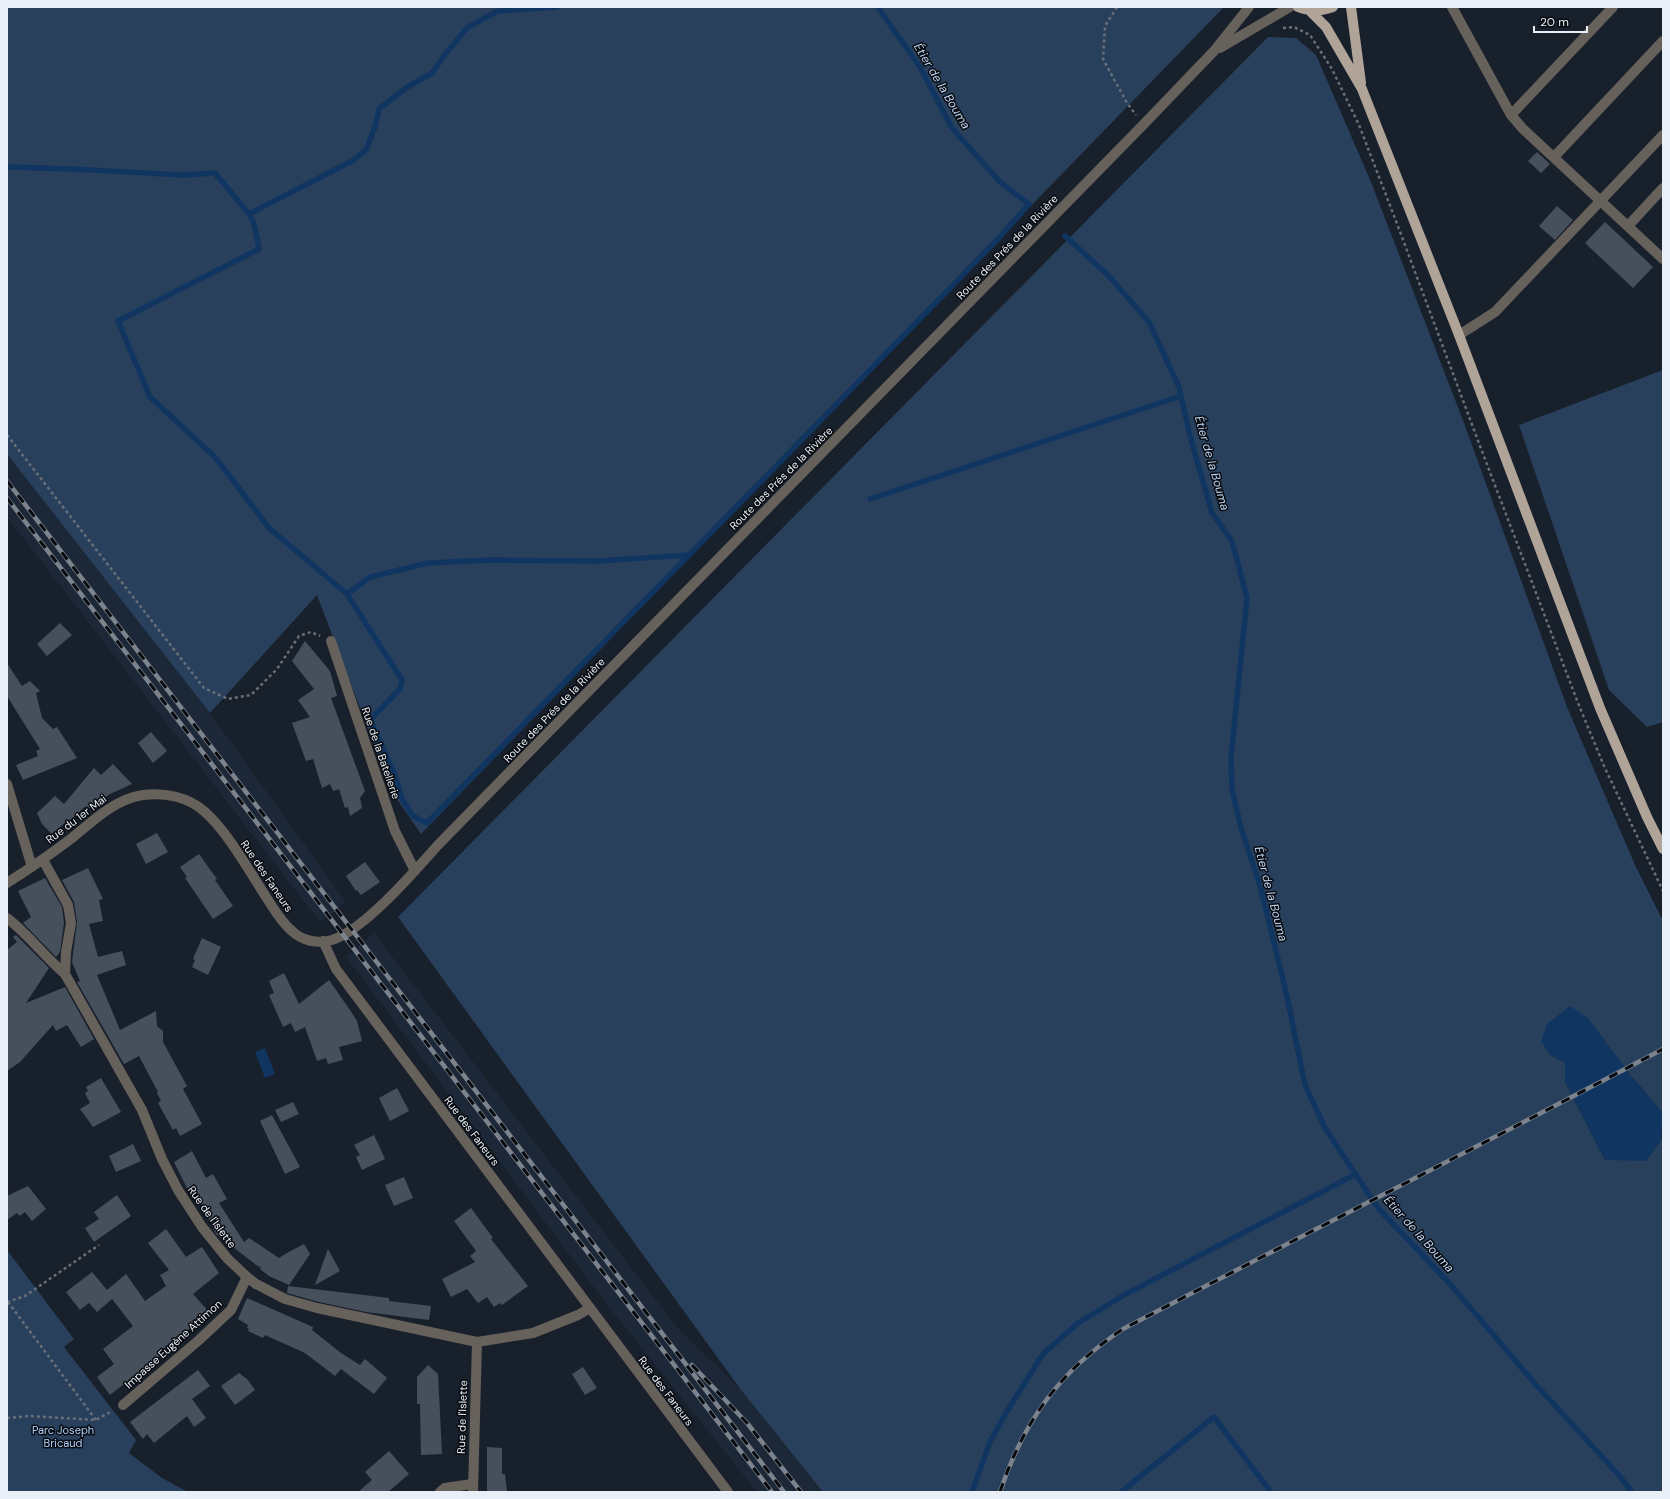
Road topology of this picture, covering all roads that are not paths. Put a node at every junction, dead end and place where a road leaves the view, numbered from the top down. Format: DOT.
graph roads {
  1 [pos="1249,7"];
  2 [pos="1290,7"];
  3 [pos="1298,7"];
  4 [pos="1333,7"];
  5 [pos="1351,7"];
  6 [pos="1452,7"];
  7 [pos="1613,7"];
  8 [pos="1310,10"];
  9 [pos="1663,41"];
  10 [pos="1214,51"];
  11 [pos="1362,89"];
  12 [pos="1511,115"];
  13 [pos="1663,135"];
  14 [pos="1554,157"];
  15 [pos="1663,188"];
  16 [pos="1601,201"];
  17 [pos="1628,226"];
  18 [pos="1663,259"];
  19 [pos="1459,335"];
  20 [pos="331,641"];
  21 [pos="7,784"];
  22 [pos="190,802"];
  23 [pos="1663,849"];
  24 [pos="42,860"];
  25 [pos="32,867"];
  26 [pos="415,871"];
  27 [pos="7,883"];
  28 [pos="7,918"];
  29 [pos="323,941"];
  30 [pos="65,974"];
  31 [pos="247,1277"];
  32 [pos="590,1308"];
  33 [pos="476,1342"];
  34 [pos="123,1405"];
  35 [pos="472,1488"];
  36 [pos="440,1492"];
  37 [pos="728,1492"];
  1 -- 10 [label="street, Route des Prés de la Rivière"];
  2 -- 10 [label="street, Route des Prés de la Rivière"];
  3 -- 8 [label="main road"];
  4 -- 8 [label="main road"];
  5 -- 11 [label="main road"];
  6 -- 12 [label="street"];
  7 -- 12 [label="street"];
  8 -- 11 [label="main road"];
  9 -- 14 [label="street"];
  10 -- 26 [label="street, Route des Prés de la Rivière"];
  11 -- 19 [label="main road"];
  12 -- 14 [label="street"];
  13 -- 16 [label="street"];
  14 -- 16 [label="street"];
  15 -- 17 [label="street"];
  16 -- 17 [label="street"];
  16 -- 19 [label="street"];
  17 -- 18 [label="street"];
  19 -- 23 [label="main road"];
  20 -- 26 [label="street, Rue de la Batellerie"];
  21 -- 25 [label="street"];
  22 -- 24 [label="street, Rue du 1er Mai"];
  22 -- 29 [label="street, Rue des Faneurs"];
  24 -- 25 [label="street, Rue du 1er Mai"];
  24 -- 30 [label="street"];
  25 -- 27 [label="street, Rue du 1er Mai"];
  26 -- 29 [label="street, Route des Prés de la Rivière"];
  28 -- 30 [label="street, Rue de l'Islette"];
  29 -- 32 [label="street, Rue des Faneurs"];
  30 -- 31 [label="street, Rue de l'Islette"];
  31 -- 33 [label="street, Rue de l'Islette"];
  31 -- 34 [label="street, Impasse Eugène Attimon"];
  32 -- 33 [label="street, Rue de l'Islette"];
  32 -- 37 [label="street, Rue des Faneurs"];
  33 -- 35 [label="street, Rue de l'Islette"];
  35 -- 36 [label="street"];
}
